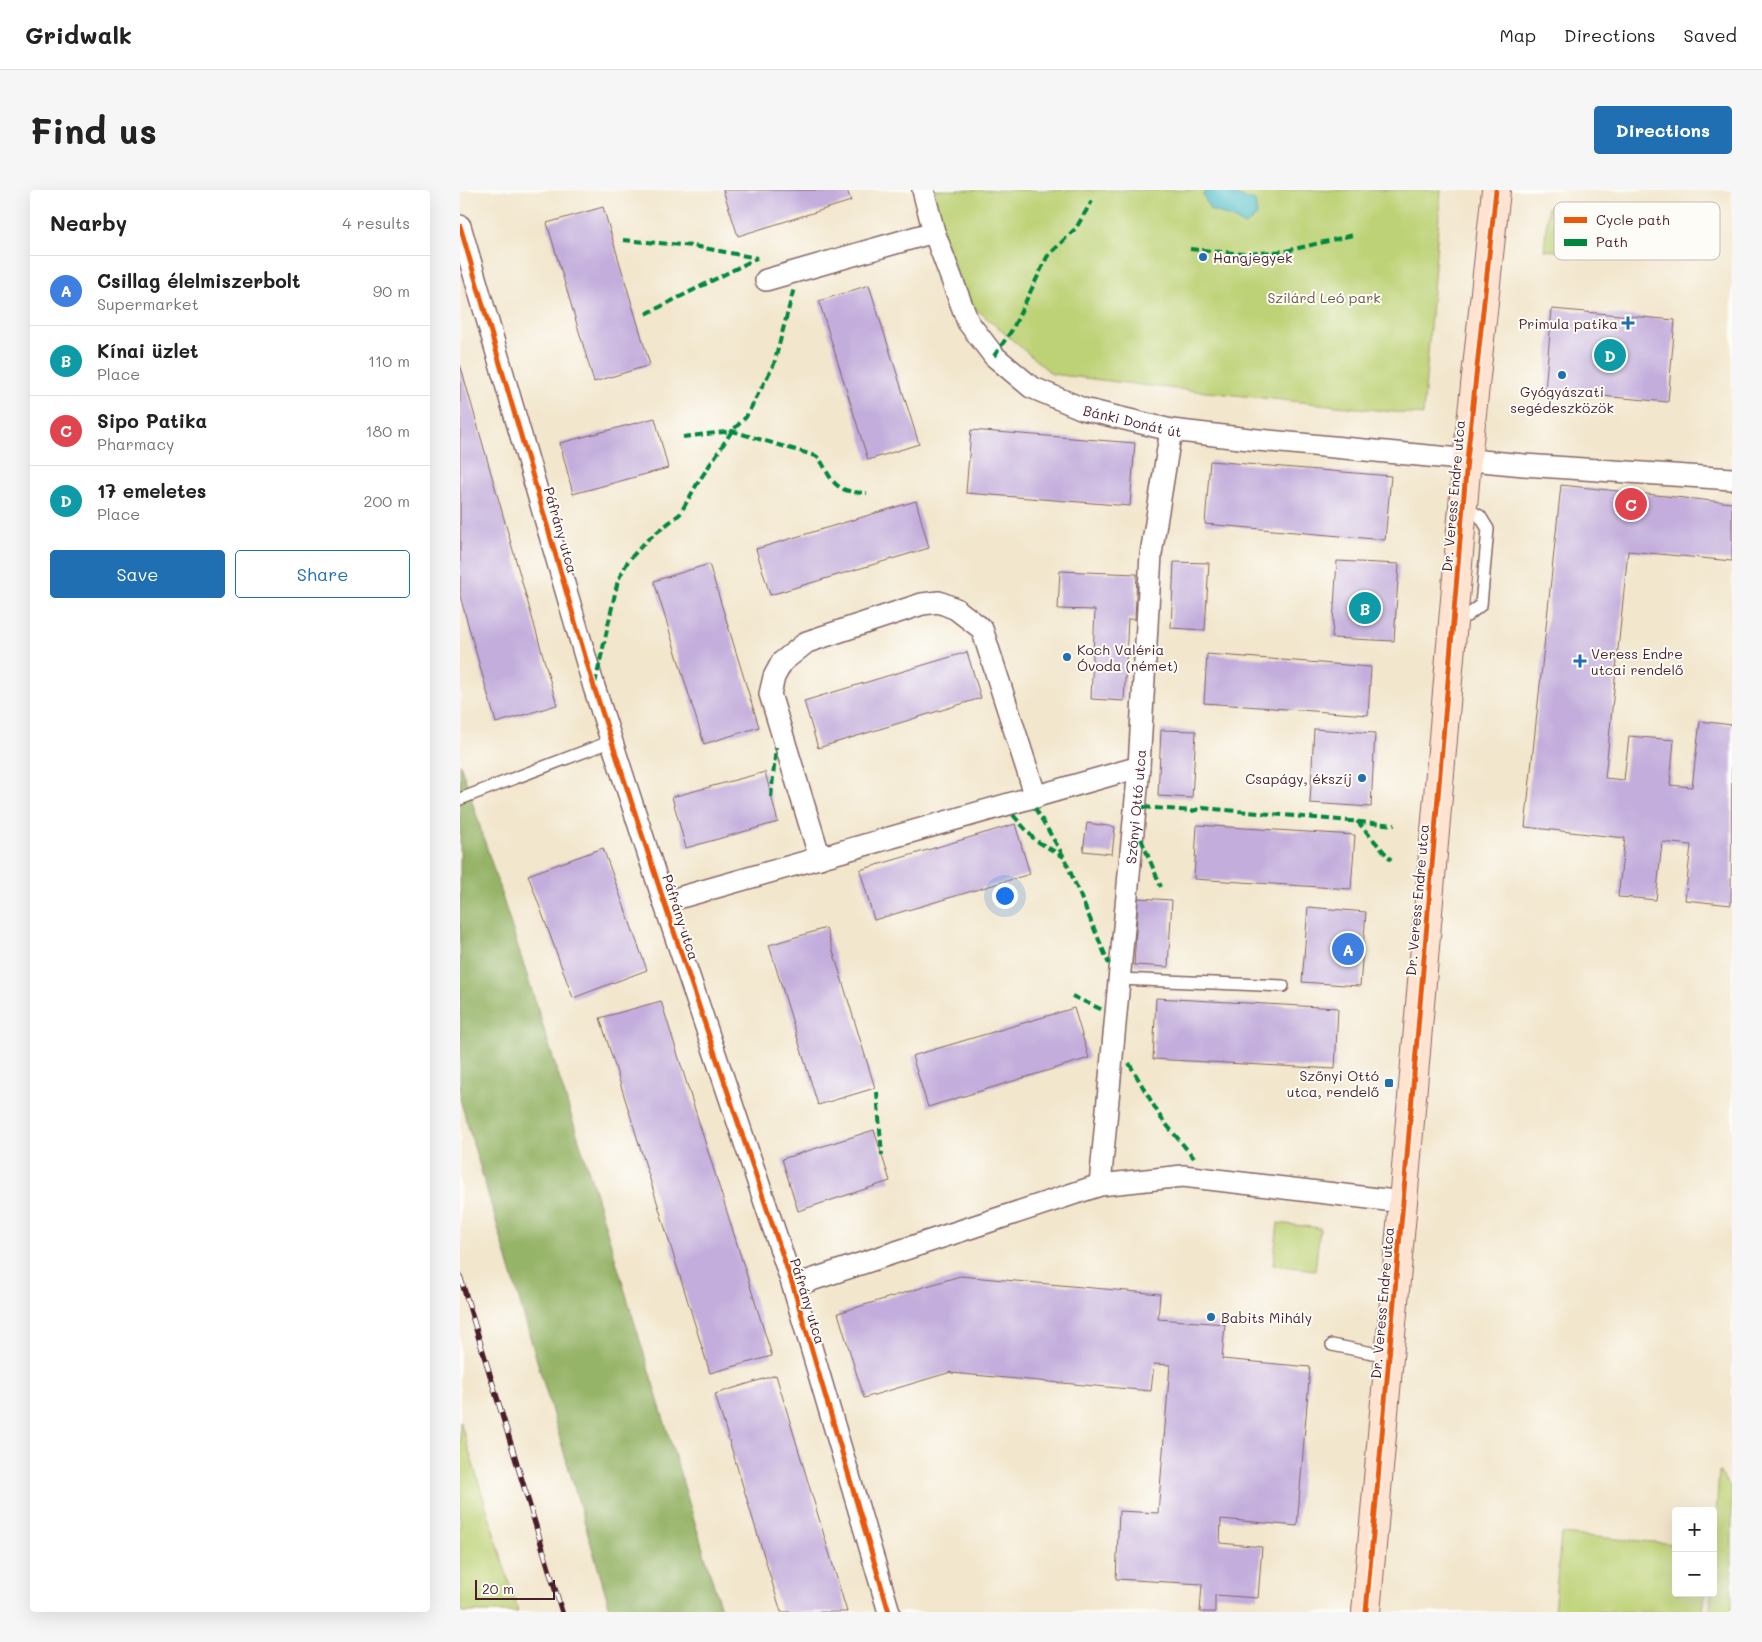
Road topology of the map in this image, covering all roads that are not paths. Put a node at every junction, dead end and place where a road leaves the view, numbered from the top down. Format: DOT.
graph roads {
  1 [pos="923,190"];
  2 [pos="1496,190"];
  3 [pos="460,226"];
  4 [pos="934,232"];
  5 [pos="766,280"];
  6 [pos="1171,430"];
  7 [pos="1467,460"];
  8 [pos="1732,479"];
  9 [pos="612,741"];
  10 [pos="1139,767"];
  11 [pos="1036,796"];
  12 [pos="460,799"];
  13 [pos="820,858"];
  14 [pos="664,902"];
  15 [pos="1119,979"];
  16 [pos="1283,986"];
  17 [pos="1100,1185"];
  18 [pos="1403,1202"];
  19 [pos="793,1286"];
  20 [pos="1332,1345"];
  21 [pos="1388,1356"];
  22 [pos="889,1612"];
  23 [pos="1366,1612"];
  1 -- 4 [label="street, Bánki Donát út"];
  2 -- 7 [label="street, Dr. Veress Endre utca"];
  3 -- 9 [label="street, Páfrány utca"];
  4 -- 5 [label="street"];
  4 -- 6 [label="street, Bánki Donát út"];
  6 -- 7 [label="street, Bánki Donát út"];
  6 -- 10 [label="street, Szőnyi Ottó utca"];
  7 -- 8 [label="street, Bánki Donát út"];
  7 -- 18 [label="street, Dr. Veress Endre utca"];
  9 -- 12 [label="lane"];
  9 -- 14 [label="street, Páfrány utca"];
  10 -- 11 [label="street"];
  10 -- 15 [label="street, Szőnyi Ottó utca"];
  11 -- 13 [label="street"];
  11 -- 13 [label="street"];
  13 -- 14 [label="street"];
  14 -- 19 [label="street, Páfrány utca"];
  15 -- 16 [label="lane"];
  15 -- 17 [label="street, Szőnyi Ottó utca"];
  17 -- 18 [label="street"];
  17 -- 19 [label="street"];
  18 -- 21 [label="street, Dr. Veress Endre utca"];
  19 -- 22 [label="street, Páfrány utca"];
  20 -- 21 [label="lane"];
  21 -- 23 [label="street, Dr. Veress Endre utca"];
}
